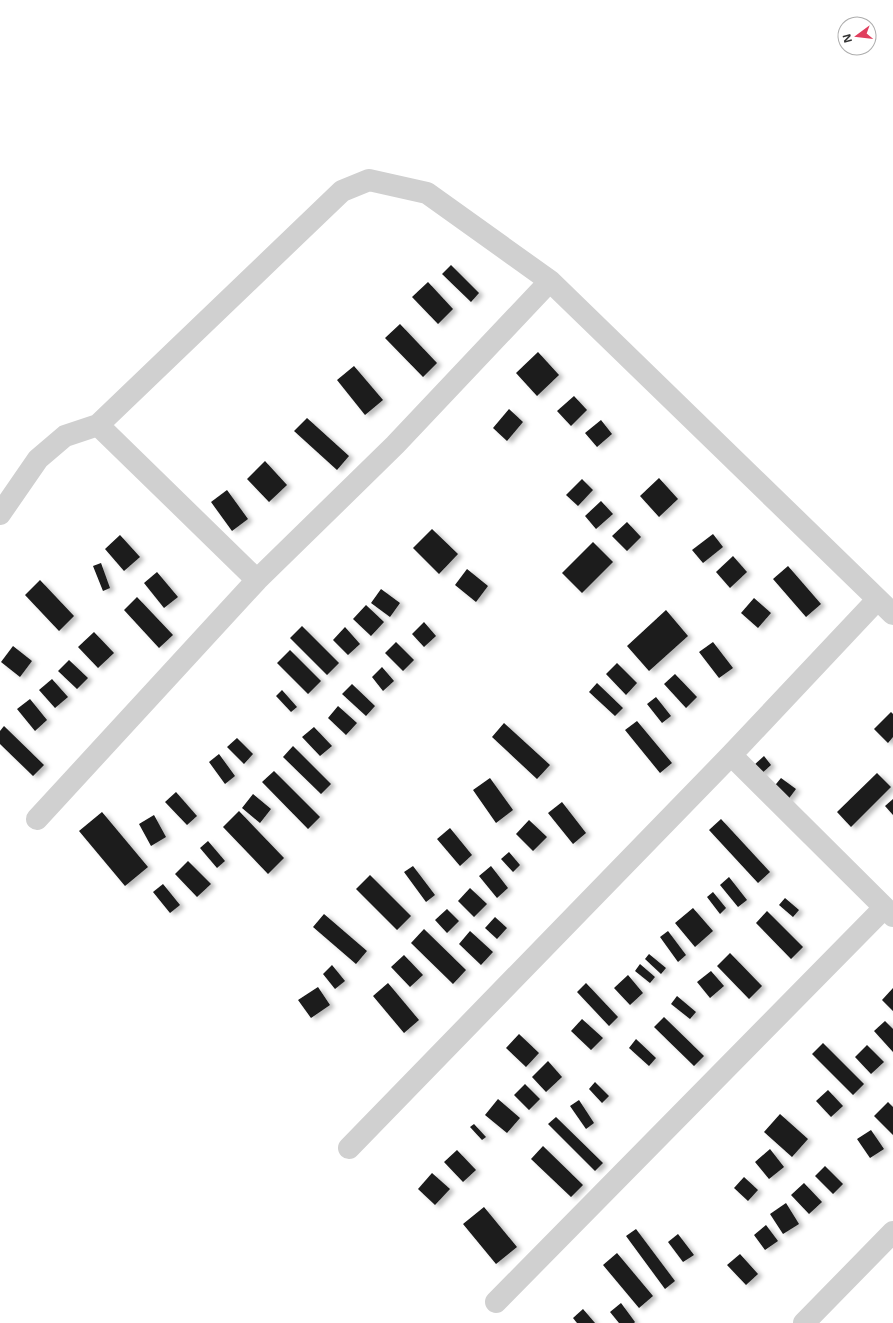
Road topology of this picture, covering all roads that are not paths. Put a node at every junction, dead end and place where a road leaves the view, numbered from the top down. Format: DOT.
graph roads {
  1 [pos="550,281"];
  2 [pos="98,425"];
  3 [pos="0,514"];
  4 [pos="257,580"];
  5 [pos="877,600"];
  6 [pos="893,614"];
  7 [pos="731,755"];
  8 [pos="37,819"];
  9 [pos="888,912"];
  10 [pos="349,1148"];
  11 [pos="893,1232"];
  12 [pos="496,1302"];
  13 [pos="804,1323"];
  1 -- 2 [label="street"];
  1 -- 4 [label="street"];
  1 -- 5 [label="street"];
  2 -- 3 [label="street"];
  2 -- 4 [label="street"];
  4 -- 8 [label="street"];
  5 -- 6 [label="street"];
  5 -- 7 [label="street"];
  7 -- 9 [label="street"];
  7 -- 10 [label="street"];
  9 -- 12 [label="street"];
  11 -- 13 [label="street"];
}
